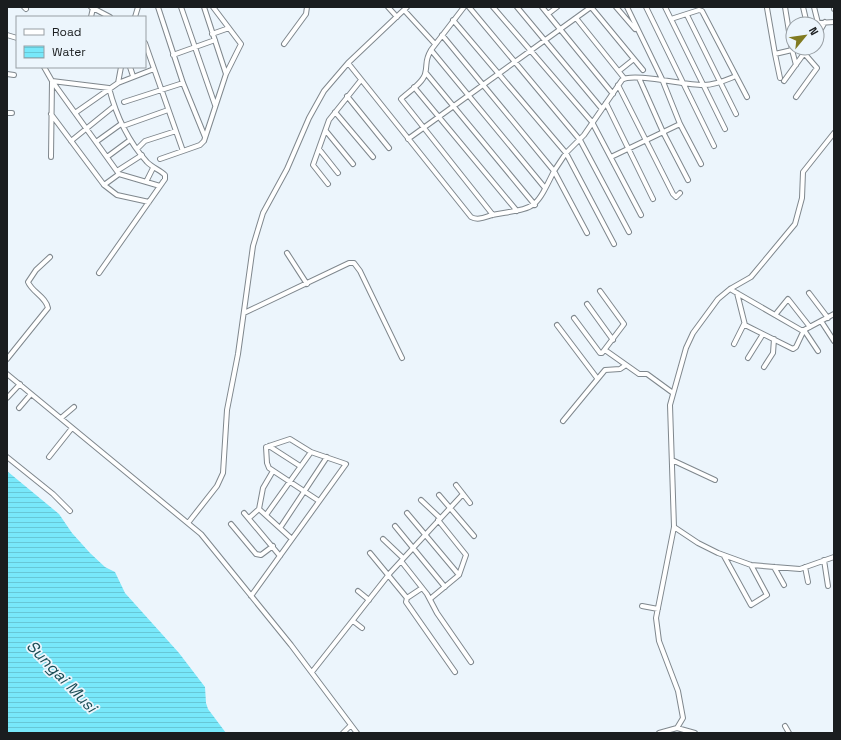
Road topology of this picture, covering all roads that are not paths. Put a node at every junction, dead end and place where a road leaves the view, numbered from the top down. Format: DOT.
graph roads {
  1 [pos="138,7"];
  2 [pos="158,7"];
  3 [pos="181,7"];
  4 [pos="204,7"];
  5 [pos="213,7"];
  6 [pos="307,7"];
  7 [pos="388,7"];
  8 [pos="464,7"];
  9 [pos="469,7"];
  10 [pos="494,7"];
  11 [pos="525,7"];
  12 [pos="542,7"];
  13 [pos="557,7"];
  14 [pos="591,7"];
  15 [pos="616,7"];
  16 [pos="627,7"];
  17 [pos="646,7"];
  18 [pos="665,7"];
  19 [pos="92,8"];
  20 [pos="406,8"];
  21 [pos="767,8"];
  22 [pos="519,9"];
  23 [pos="548,14"];
  24 [pos="687,15"];
  25 [pos="108,16"];
  26 [pos="135,16"];
  27 [pos="396,17"];
  28 [pos="576,18"];
  29 [pos="453,20"];
  30 [pos="671,20"];
  31 [pos="229,28"];
  32 [pos="560,29"];
  33 [pos="212,34"];
  34 [pos="442,34"];
  35 [pos="640,34"];
  36 [pos="215,40"];
  37 [pos="545,40"];
  38 [pos="284,44"];
  39 [pos="435,44"];
  40 [pos="146,46"];
  41 [pos="195,48"];
  42 [pos="431,50"];
  43 [pos="530,51"];
  44 [pos="785,52"];
  45 [pos="775,54"];
  46 [pos="174,56"];
  47 [pos="794,56"];
  48 [pos="802,56"];
  49 [pos="807,56"];
  50 [pos="634,59"];
  51 [pos="514,62"];
  52 [pos="348,63"];
  53 [pos="796,65"];
  54 [pos="45,68"];
  55 [pos="121,68"];
  56 [pos="130,68"];
  57 [pos="154,69"];
  58 [pos="643,70"];
  59 [pos="499,72"];
  60 [pos="619,72"];
  61 [pos="426,73"];
  62 [pos="7,74"];
  63 [pos="226,74"];
  64 [pos="14,75"];
  65 [pos="133,76"];
  66 [pos="736,76"];
  67 [pos="624,78"];
  68 [pos="639,78"];
  69 [pos="780,78"];
  70 [pos="662,79"];
  71 [pos="361,80"];
  72 [pos="52,81"];
  73 [pos="784,81"];
  74 [pos="118,82"];
  75 [pos="183,83"];
  76 [pos="720,83"];
  77 [pos="483,84"];
  78 [pos="683,84"];
  79 [pos="618,86"];
  80 [pos="704,86"];
  81 [pos="414,87"];
  82 [pos="109,88"];
  83 [pos="161,90"];
  84 [pos="468,94"];
  85 [pos="613,94"];
  86 [pos="347,96"];
  87 [pos="747,97"];
  88 [pos="796,97"];
  89 [pos="124,102"];
  90 [pos="606,103"];
  91 [pos="216,105"];
  92 [pos="454,105"];
  93 [pos="113,107"];
  94 [pos="602,109"];
  95 [pos="168,110"];
  96 [pos="7,112"];
  97 [pos="335,112"];
  98 [pos="12,113"];
  99 [pos="75,113"];
  100 [pos="50,114"];
  101 [pos="736,114"];
  102 [pos="439,116"];
  103 [pos="592,122"];
  104 [pos="680,124"];
  105 [pos="122,125"];
  106 [pos="424,127"];
  107 [pos="86,128"];
  108 [pos="725,129"];
  109 [pos="176,131"];
  110 [pos="326,131"];
  111 [pos="663,132"];
  112 [pos="834,133"];
  113 [pos="205,138"];
  114 [pos="408,139"];
  115 [pos="130,140"];
  116 [pos="580,140"];
  117 [pos="71,141"];
  118 [pos="645,141"];
  119 [pos="96,142"];
  120 [pos="714,146"];
  121 [pos="389,148"];
  122 [pos="137,149"];
  123 [pos="629,149"];
  124 [pos="318,150"];
  125 [pos="183,151"];
  126 [pos="566,153"];
  127 [pos="142,155"];
  128 [pos="51,157"];
  129 [pos="107,157"];
  130 [pos="373,157"];
  131 [pos="611,157"];
  132 [pos="160,159"];
  133 [pos="353,164"];
  134 [pos="701,164"];
  135 [pos="153,168"];
  136 [pos="554,171"];
  137 [pos="118,172"];
  138 [pos="338,173"];
  139 [pos="688,180"];
  140 [pos="146,182"];
  141 [pos="328,184"];
  142 [pos="104,185"];
  143 [pos="160,186"];
  144 [pos="545,188"];
  145 [pos="680,193"];
  146 [pos="653,199"];
  147 [pos="149,202"];
  148 [pos="535,205"];
  149 [pos="517,211"];
  150 [pos="494,215"];
  151 [pos="641,215"];
  152 [pos="628,232"];
  153 [pos="587,233"];
  154 [pos="614,244"];
  155 [pos="287,253"];
  156 [pos="50,257"];
  157 [pos="99,273"];
  158 [pos="307,284"];
  159 [pos="730,289"];
  160 [pos="600,291"];
  161 [pos="737,293"];
  162 [pos="809,293"];
  163 [pos="587,304"];
  164 [pos="244,313"];
  165 [pos="834,314"];
  166 [pos="775,315"];
  167 [pos="574,318"];
  168 [pos="828,318"];
  169 [pos="821,321"];
  170 [pos="744,324"];
  171 [pos="557,326"];
  172 [pos="810,327"];
  173 [pos="804,330"];
  174 [pos="763,334"];
  175 [pos="774,339"];
  176 [pos="613,340"];
  177 [pos="834,341"];
  178 [pos="734,344"];
  179 [pos="605,350"];
  180 [pos="818,352"];
  181 [pos="402,358"];
  182 [pos="748,358"];
  183 [pos="7,359"];
  184 [pos="626,365"];
  185 [pos="764,366"];
  186 [pos="7,374"];
  187 [pos="597,378"];
  188 [pos="20,384"];
  189 [pos="673,393"];
  190 [pos="31,394"];
  191 [pos="7,398"];
  192 [pos="74,407"];
  193 [pos="19,408"];
  194 [pos="61,418"];
  195 [pos="563,421"];
  196 [pos="72,428"];
  197 [pos="269,446"];
  198 [pos="311,452"];
  199 [pos="7,457"];
  200 [pos="49,457"];
  201 [pos="327,457"];
  202 [pos="672,460"];
  203 [pos="300,466"];
  204 [pos="273,470"];
  205 [pos="715,480"];
  206 [pos="290,482"];
  207 [pos="456,485"];
  208 [pos="304,492"];
  209 [pos="463,494"];
  210 [pos="439,495"];
  211 [pos="421,500"];
  212 [pos="319,502"];
  213 [pos="470,503"];
  214 [pos="450,508"];
  215 [pos="259,509"];
  216 [pos="70,511"];
  217 [pos="407,512"];
  218 [pos="244,513"];
  219 [pos="266,515"];
  220 [pos="249,518"];
  221 [pos="439,519"];
  222 [pos="188,523"];
  223 [pos="232,524"];
  224 [pos="395,526"];
  225 [pos="674,527"];
  226 [pos="280,528"];
  227 [pos="426,533"];
  228 [pos="474,536"];
  229 [pos="292,539"];
  230 [pos="383,539"];
  231 [pos="272,546"];
  232 [pos="413,547"];
  233 [pos="370,553"];
  234 [pos="724,555"];
  235 [pos="280,556"];
  236 [pos="834,556"];
  237 [pos="402,560"];
  238 [pos="824,560"];
  239 [pos="751,565"];
  240 [pos="774,567"];
  241 [pos="806,567"];
  242 [pos="388,575"];
  243 [pos="459,575"];
  244 [pos="808,582"];
  245 [pos="784,585"];
  246 [pos="828,586"];
  247 [pos="445,587"];
  248 [pos="422,588"];
  249 [pos="358,591"];
  250 [pos="251,596"];
  251 [pos="407,598"];
  252 [pos="430,599"];
  253 [pos="368,600"];
  254 [pos="642,606"];
  255 [pos="658,609"];
  256 [pos="352,621"];
  257 [pos="362,628"];
  258 [pos="471,662"];
  259 [pos="312,672"];
  260 [pos="455,672"];
  261 [pos="351,725"];
  262 [pos="785,726"];
  263 [pos="677,728"];
  264 [pos="343,733"];
  265 [pos="356,733"];
  266 [pos="660,733"];
  267 [pos="695,733"];
  268 [pos="789,733"];
  1 -- 26 [label="street"];
  2 -- 46 [label="street"];
  3 -- 41 [label="street"];
  4 -- 33 [label="street"];
  5 -- 31 [label="street"];
  6 -- 38 [label="street"];
  7 -- 27 [label="street"];
  8 -- 29 [label="street"];
  9 -- 51 [label="street"];
  10 -- 43 [label="street"];
  11 -- 22 [label="street"];
  12 -- 23 [label="street"];
  13 -- 23 [label="street"];
  14 -- 28 [label="street"];
  14 -- 50 [label="street"];
  15 -- 35 [label="street"];
  16 -- 35 [label="street"];
  17 -- 78 [label="street"];
  18 -- 30 [label="street"];
  19 -- 25 [label="street"];
  20 -- 27 [label="street"];
  20 -- 39 [label="street"];
  21 -- 45 [label="street"];
  22 -- 37 [label="street"];
  23 -- 32 [label="street"];
  24 -- 30 [label="street"];
  24 -- 66 [label="street"];
  24 -- 76 [label="street"];
  27 -- 52 [label="street"];
  28 -- 32 [label="street"];
  28 -- 60 [label="street"];
  29 -- 34 [label="street"];
  29 -- 59 [label="street"];
  30 -- 80 [label="street"];
  31 -- 33 [label="street"];
  31 -- 63 [label="street"];
  32 -- 37 [label="street"];
  32 -- 85 [label="street"];
  33 -- 36 [label="street"];
  34 -- 39 [label="street"];
  34 -- 77 [label="street"];
  35 -- 70 [label="street"];
  36 -- 41 [label="street"];
  36 -- 63 [label="street"];
  37 -- 43 [label="street"];
  37 -- 94 [label="street"];
  39 -- 42 [label="street"];
  40 -- 57 [label="street"];
  41 -- 46 [label="street"];
  41 -- 91 [label="street"];
  42 -- 61 [label="street"];
  42 -- 84 [label="street"];
  43 -- 51 [label="street"];
  43 -- 103 [label="street"];
  44 -- 45 [label="street"];
  45 -- 69 [label="street"];
  46 -- 75 [label="street"];
  47 -- 53 [label="street"];
  48 -- 53 [label="street"];
  49 -- 88 [label="street"];
  50 -- 58 [label="street"];
  50 -- 60 [label="street"];
  51 -- 59 [label="street"];
  51 -- 116 [label="street"];
  52 -- 71 [label="street"];
  52 -- 164 [label="street"];
  53 -- 73 [label="street"];
  54 -- 72 [label="street"];
  55 -- 74 [label="street"];
  56 -- 65 [label="street"];
  57 -- 65 [label="street"];
  57 -- 83 [label="street"];
  59 -- 77 [label="street"];
  59 -- 126 [label="street"];
  60 -- 67 [label="street"];
  61 -- 81 [label="street"];
  61 -- 92 [label="street"];
  62 -- 64 [label="street"];
  63 -- 91 [label="street"];
  65 -- 74 [label="street"];
  66 -- 76 [label="street"];
  66 -- 87 [label="street"];
  67 -- 68 [label="street"];
  67 -- 79 [label="street"];
  68 -- 70 [label="street"];
  68 -- 111 [label="street"];
  70 -- 78 [label="street"];
  70 -- 104 [label="street"];
  71 -- 86 [label="street"];
  71 -- 114 [label="street"];
  72 -- 82 [label="street"];
  72 -- 99 [label="street"];
  72 -- 100 [label="street"];
  74 -- 82 [label="street"];
  75 -- 83 [label="street"];
  75 -- 113 [label="street"];
  76 -- 80 [label="street"];
  76 -- 101 [label="street"];
  77 -- 84 [label="street"];
  77 -- 136 [label="street"];
  78 -- 80 [label="street"];
  78 -- 120 [label="street"];
  79 -- 85 [label="street"];
  79 -- 118 [label="street"];
  80 -- 108 [label="street"];
  81 -- 102 [label="street"];
  81 -- 106 [label="street"];
  82 -- 93 [label="street"];
  82 -- 99 [label="street"];
  83 -- 89 [label="street"];
  83 -- 95 [label="street"];
  84 -- 92 [label="street"];
  84 -- 144 [label="street"];
  85 -- 90 [label="street"];
  86 -- 97 [label="street"];
  86 -- 121 [label="street"];
  90 -- 94 [label="street"];
  90 -- 123 [label="street"];
  91 -- 113 [label="street"];
  92 -- 102 [label="street"];
  92 -- 148 [label="street"];
  93 -- 105 [label="street"];
  93 -- 107 [label="street"];
  94 -- 103 [label="street"];
  95 -- 105 [label="street"];
  95 -- 109 [label="street"];
  96 -- 98 [label="street"];
  97 -- 110 [label="street"];
  97 -- 130 [label="street"];
  99 -- 107 [label="street"];
  100 -- 117 [label="street"];
  100 -- 128 [label="street"];
  102 -- 106 [label="street"];
  102 -- 149 [label="street"];
  103 -- 116 [label="street"];
  103 -- 131 [label="street"];
  104 -- 111 [label="street"];
  104 -- 134 [label="street"];
  105 -- 115 [label="street"];
  105 -- 119 [label="street"];
  106 -- 114 [label="street"];
  106 -- 150 [label="street"];
  107 -- 117 [label="street"];
  107 -- 119 [label="street"];
  109 -- 122 [label="street"];
  109 -- 125 [label="street"];
  110 -- 124 [label="street"];
  110 -- 133 [label="street"];
  111 -- 118 [label="street"];
  111 -- 139 [label="street"];
  112 -- 159 [label="street"];
  113 -- 125 [label="street"];
  114 -- 150 [label="street"];
  115 -- 122 [label="street"];
  115 -- 129 [label="street"];
  116 -- 126 [label="street"];
  116 -- 152 [label="street"];
  117 -- 142 [label="street"];
  118 -- 123 [label="street"];
  118 -- 145 [label="street"];
  119 -- 129 [label="street"];
  122 -- 127 [label="street"];
  123 -- 131 [label="street"];
  123 -- 146 [label="street"];
  124 -- 138 [label="street"];
  124 -- 141 [label="street"];
  125 -- 132 [label="street"];
  126 -- 136 [label="street"];
  126 -- 154 [label="street"];
  127 -- 135 [label="street"];
  127 -- 137 [label="street"];
  129 -- 137 [label="street"];
  131 -- 151 [label="street"];
  135 -- 140 [label="street"];
  135 -- 143 [label="street"];
  136 -- 144 [label="street"];
  136 -- 153 [label="street"];
  137 -- 140 [label="street"];
  137 -- 142 [label="street"];
  140 -- 143 [label="street"];
  142 -- 147 [label="street"];
  143 -- 147 [label="street"];
  144 -- 148 [label="street"];
  147 -- 157 [label="street"];
  148 -- 149 [label="street"];
  149 -- 150 [label="street"];
  155 -- 158 [label="street"];
  156 -- 183 [label="street"];
  158 -- 164 [label="street"];
  158 -- 181 [label="street"];
  159 -- 161 [label="street"];
  159 -- 189 [label="street"];
  160 -- 176 [label="street"];
  161 -- 166 [label="street"];
  161 -- 170 [label="street"];
  162 -- 168 [label="street"];
  163 -- 176 [label="street"];
  164 -- 222 [label="street"];
  165 -- 168 [label="street"];
  166 -- 172 [label="street"];
  166 -- 173 [label="street"];
  167 -- 179 [label="street"];
  168 -- 169 [label="street"];
  169 -- 172 [label="street"];
  169 -- 177 [label="street"];
  170 -- 174 [label="street"];
  170 -- 178 [label="street"];
  171 -- 187 [label="street"];
  172 -- 173 [label="street"];
  173 -- 175 [label="street"];
  173 -- 180 [label="street"];
  174 -- 175 [label="street"];
  174 -- 182 [label="street"];
  175 -- 185 [label="street"];
  176 -- 179 [label="street"];
  179 -- 184 [label="street"];
  184 -- 187 [label="street"];
  184 -- 189 [label="street"];
  186 -- 188 [label="street"];
  187 -- 195 [label="street"];
  188 -- 190 [label="street"];
  188 -- 191 [label="street"];
  189 -- 202 [label="street"];
  190 -- 193 [label="street"];
  190 -- 194 [label="street"];
  192 -- 194 [label="street"];
  194 -- 196 [label="street"];
  196 -- 200 [label="street"];
  196 -- 222 [label="street"];
  197 -- 198 [label="street"];
  197 -- 203 [label="street"];
  197 -- 204 [label="street"];
  198 -- 201 [label="street"];
  198 -- 203 [label="street"];
  199 -- 216 [label="street"];
  201 -- 208 [label="street"];
  201 -- 212 [label="street"];
  202 -- 205 [label="street"];
  202 -- 225 [label="street"];
  203 -- 206 [label="street"];
  204 -- 206 [label="street"];
  204 -- 215 [label="street"];
  206 -- 208 [label="street"];
  206 -- 219 [label="street"];
  207 -- 209 [label="street"];
  208 -- 212 [label="street"];
  208 -- 226 [label="street"];
  209 -- 213 [label="street"];
  209 -- 214 [label="street"];
  210 -- 214 [label="street"];
  211 -- 221 [label="street"];
  212 -- 229 [label="street"];
  214 -- 221 [label="street"];
  214 -- 228 [label="street"];
  215 -- 219 [label="street"];
  215 -- 220 [label="street"];
  217 -- 227 [label="street"];
  218 -- 220 [label="street"];
  219 -- 226 [label="street"];
  220 -- 231 [label="street"];
  221 -- 227 [label="street"];
  221 -- 243 [label="street"];
  222 -- 250 [label="street"];
  223 -- 231 [label="street"];
  224 -- 232 [label="street"];
  225 -- 234 [label="street"];
  225 -- 255 [label="street"];
  226 -- 229 [label="street"];
  227 -- 232 [label="street"];
  227 -- 243 [label="street"];
  229 -- 235 [label="street"];
  230 -- 237 [label="street"];
  231 -- 235 [label="street"];
  232 -- 237 [label="street"];
  232 -- 247 [label="street"];
  233 -- 242 [label="street"];
  234 -- 239 [label="street"];
  234 -- 239 [label="street"];
  235 -- 250 [label="street"];
  236 -- 238 [label="street"];
  237 -- 242 [label="street"];
  237 -- 248 [label="street"];
  238 -- 241 [label="street"];
  238 -- 246 [label="street"];
  239 -- 240 [label="street"];
  240 -- 241 [label="street"];
  240 -- 245 [label="street"];
  241 -- 244 [label="street"];
  242 -- 251 [label="street"];
  242 -- 253 [label="street"];
  243 -- 247 [label="street"];
  247 -- 252 [label="street"];
  248 -- 251 [label="street"];
  248 -- 252 [label="street"];
  249 -- 253 [label="street"];
  250 -- 259 [label="street"];
  251 -- 260 [label="street"];
  252 -- 258 [label="street"];
  253 -- 256 [label="street"];
  254 -- 255 [label="street"];
  255 -- 263 [label="street"];
  256 -- 257 [label="street"];
  256 -- 259 [label="street"];
  259 -- 261 [label="street"];
  261 -- 264 [label="street"];
  261 -- 265 [label="street"];
  262 -- 268 [label="street"];
  263 -- 266 [label="street"];
  263 -- 267 [label="street"];
}
